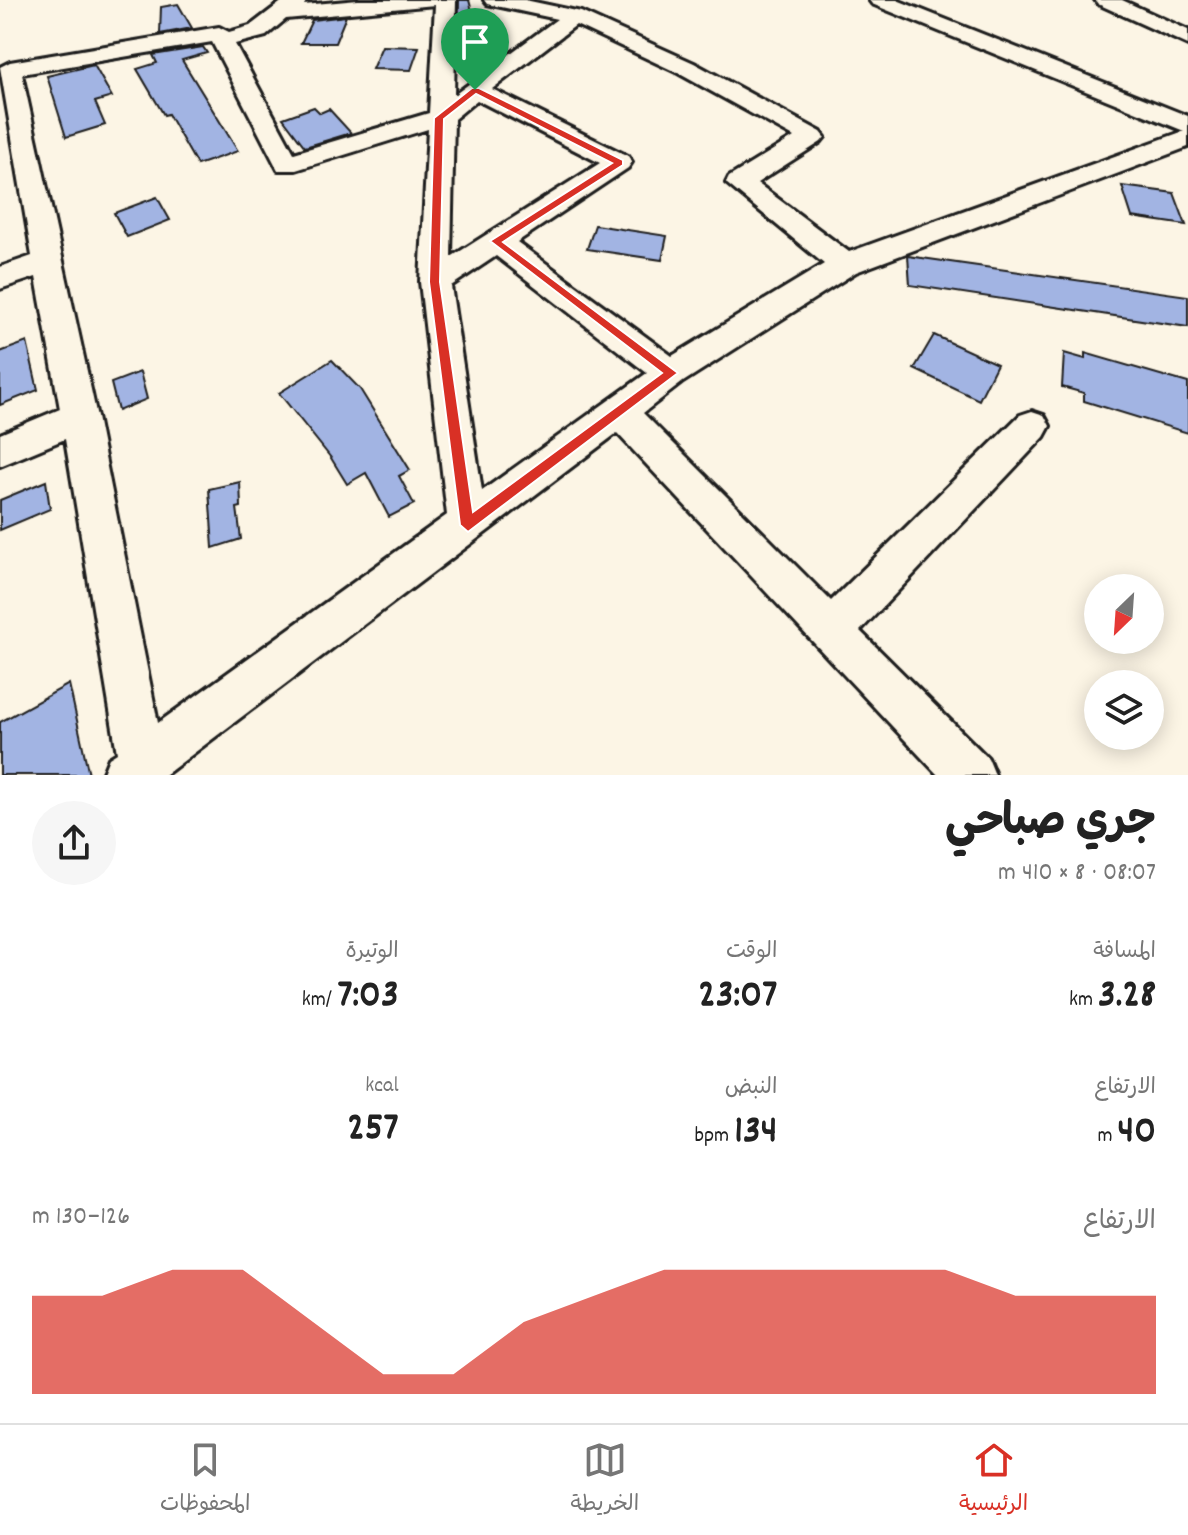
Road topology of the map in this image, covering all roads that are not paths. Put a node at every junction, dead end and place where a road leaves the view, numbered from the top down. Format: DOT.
graph roads {
  1 [pos="429,0"];
  2 [pos="446,0"];
  3 [pos="494,0"];
  4 [pos="879,0"];
  5 [pos="1105,0"];
  6 [pos="289,7"];
  7 [pos="574,16"];
  8 [pos="1188,38"];
  9 [pos="222,41"];
  10 [pos="475,90"];
  11 [pos="439,118"];
  12 [pos="1188,125"];
  13 [pos="1188,138"];
  14 [pos="496,241"];
  15 [pos="48,262"];
  16 [pos="845,265"];
  17 [pos="0,278"];
  18 [pos="435,282"];
  19 [pos="671,373"];
  20 [pos="620,413"];
  21 [pos="79,417"];
  22 [pos="1032,426"];
  23 [pos="0,450"];
  24 [pos="468,525"];
  25 [pos="831,631"];
  26 [pos="134,769"];
  27 [pos="971,775"];
  1 -- 6 [label="street"];
  2 -- 11 [label="street"];
  3 -- 7 [label="street"];
  4 -- 12 [label="street"];
  5 -- 8 [label="street"];
  6 -- 9 [label="street"];
  7 -- 10 [label="street"];
  7 -- 16 [label="street"];
  9 -- 11 [label="street"];
  9 -- 15 [label="street"];
  10 -- 11 [label="street"];
  10 -- 14 [label="street"];
  11 -- 18 [label="street"];
  13 -- 16 [label="street"];
  14 -- 18 [label="street"];
  14 -- 19 [label="street"];
  15 -- 17 [label="street"];
  15 -- 21 [label="street"];
  16 -- 19 [label="street"];
  18 -- 24 [label="street"];
  19 -- 20 [label="street"];
  20 -- 24 [label="street"];
  20 -- 25 [label="street"];
  21 -- 23 [label="street"];
  21 -- 26 [label="street"];
  22 -- 25 [label="street"];
  24 -- 26 [label="street"];
  25 -- 27 [label="street"];
}
